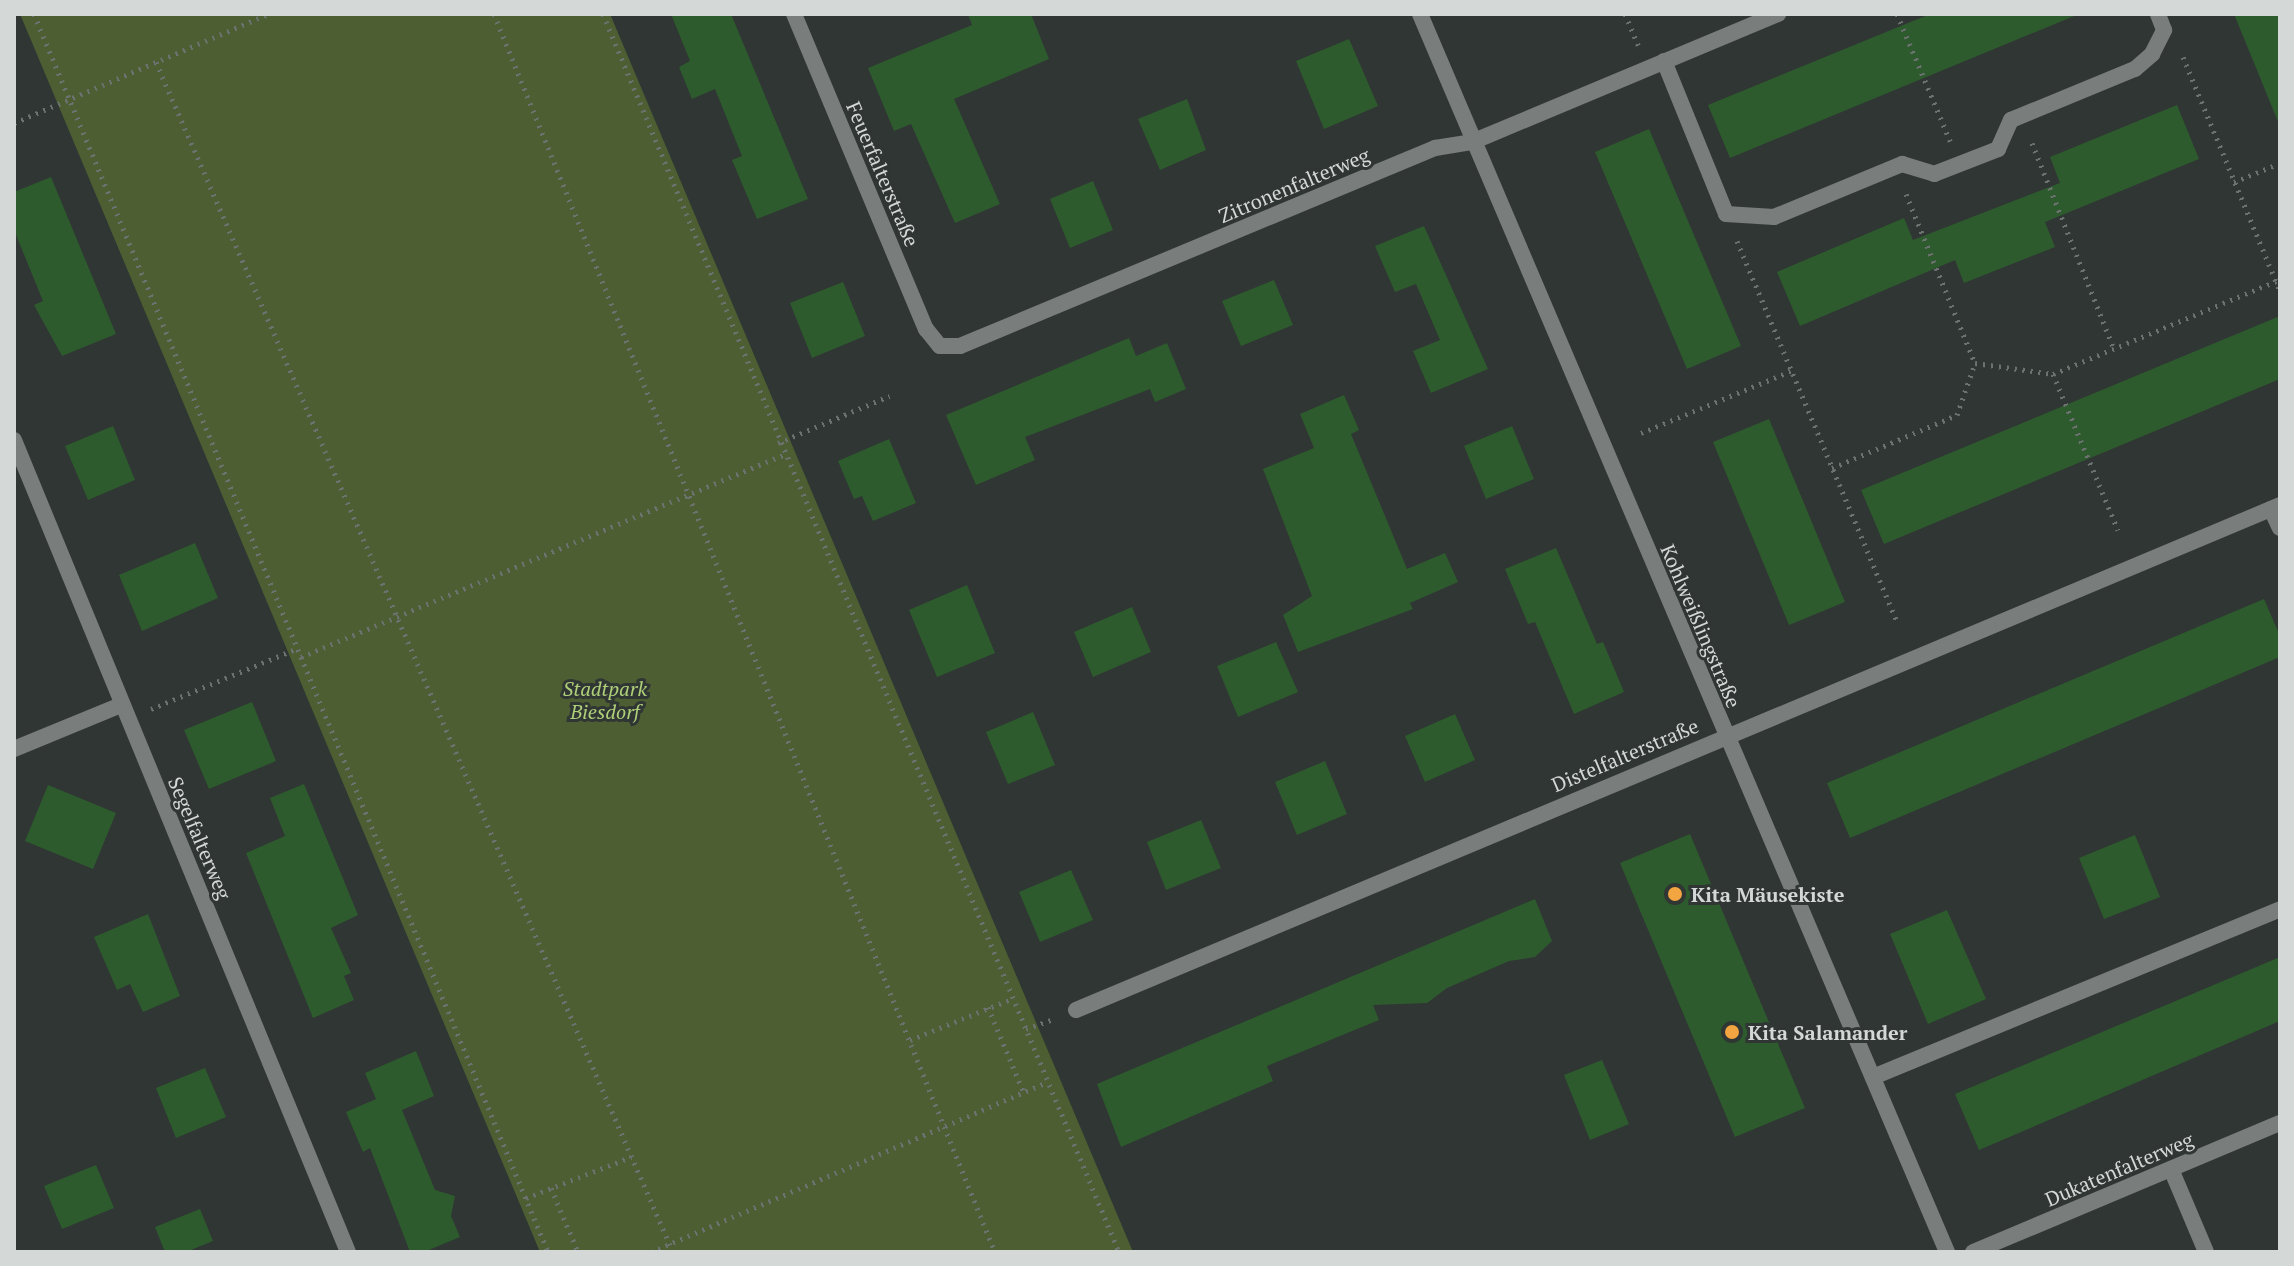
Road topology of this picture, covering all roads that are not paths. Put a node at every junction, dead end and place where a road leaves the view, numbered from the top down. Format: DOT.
graph roads {
  1 [pos="794,14"];
  2 [pos="1420,14"];
  3 [pos="1778,14"];
  4 [pos="2158,14"];
  5 [pos="1664,61"];
  6 [pos="1472,142"];
  7 [pos="940,346"];
  8 [pos="14,440"];
  9 [pos="2276,507"];
  10 [pos="2280,528"];
  11 [pos="124,712"];
  12 [pos="1725,735"];
  13 [pos="14,749"];
  14 [pos="2280,909"];
  15 [pos="1076,1010"];
  16 [pos="1873,1077"];
  17 [pos="2280,1123"];
  18 [pos="2171,1169"];
  19 [pos="348,1252"];
  20 [pos="1947,1252"];
  21 [pos="1973,1252"];
  22 [pos="2206,1252"];
  1 -- 7 [label="street, Feuerfalterstraße"];
  2 -- 6 [label="street, Kohlweißlingstraße"];
  3 -- 5 [label="street, Zitronenfalterweg"];
  4 -- 5 [label="street"];
  5 -- 6 [label="street, Zitronenfalterweg"];
  6 -- 7 [label="street, Zitronenfalterweg"];
  6 -- 12 [label="street, Kohlweißlingstraße"];
  8 -- 11 [label="street, Segelfalterweg"];
  9 -- 10 [label="street"];
  9 -- 12 [label="street, Distelfalterstraße"];
  11 -- 13 [label="street"];
  11 -- 19 [label="street, Segelfalterweg"];
  12 -- 15 [label="street, Distelfalterstraße"];
  12 -- 16 [label="street, Kohlweißlingstraße"];
  14 -- 16 [label="street"];
  16 -- 20 [label="street, Kohlweißlingstraße"];
  17 -- 18 [label="street, Dukatenfalterweg"];
  18 -- 21 [label="street, Dukatenfalterweg"];
  18 -- 22 [label="street"];
}
